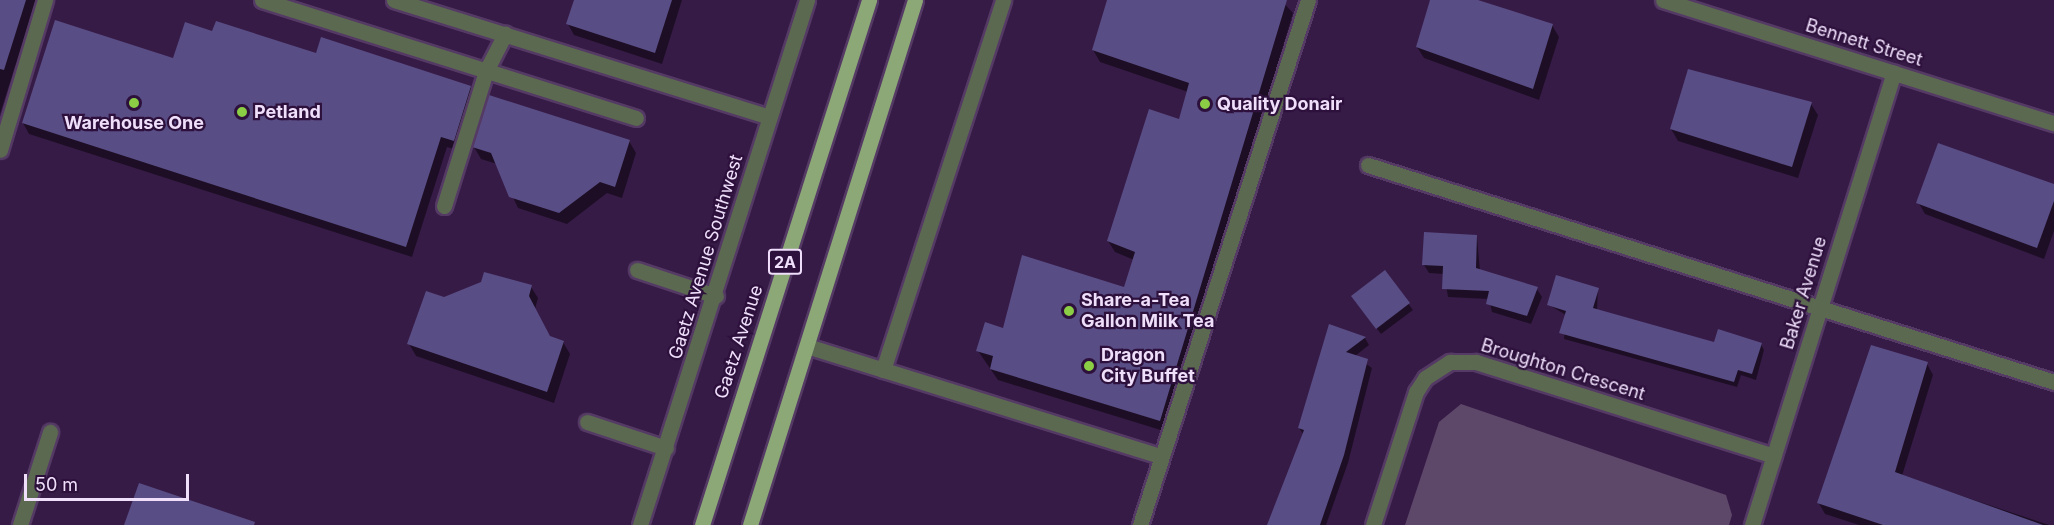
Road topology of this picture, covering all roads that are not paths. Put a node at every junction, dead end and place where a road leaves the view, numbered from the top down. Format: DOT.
graph roads {
  1 [pos="45,0"];
  2 [pos="262,0"];
  3 [pos="394,0"];
  4 [pos="807,0"];
  5 [pos="869,0"];
  6 [pos="915,0"];
  7 [pos="1003,0"];
  8 [pos="1308,0"];
  9 [pos="1663,0"];
  10 [pos="505,34"];
  11 [pos="486,70"];
  12 [pos="1894,72"];
  13 [pos="636,117"];
  14 [pos="770,117"];
  15 [pos="2054,123"];
  16 [pos="0,150"];
  17 [pos="1368,165"];
  18 [pos="444,206"];
  19 [pos="637,270"];
  20 [pos="716,296"];
  21 [pos="1820,308"];
  22 [pos="810,347"];
  23 [pos="883,370"];
  24 [pos="2054,382"];
  25 [pos="587,422"];
  26 [pos="50,432"];
  27 [pos="666,448"];
  28 [pos="1160,456"];
  29 [pos="1774,456"];
  30 [pos="20,525"];
  31 [pos="640,525"];
  32 [pos="702,525"];
  33 [pos="750,525"];
  34 [pos="1140,525"];
  35 [pos="1373,525"];
  36 [pos="1752,525"];
  1 -- 16 [label="street"];
  2 -- 11 [label="street"];
  3 -- 10 [label="street"];
  4 -- 14 [label="street, Gaetz Avenue Southwest"];
  5 -- 32 [label="main road, Gaetz Avenue / 2A"];
  6 -- 22 [label="main road"];
  7 -- 23 [label="street"];
  8 -- 28 [label="street"];
  9 -- 12 [label="street, Bennett Street"];
  10 -- 11 [label="street"];
  10 -- 14 [label="street"];
  11 -- 13 [label="street"];
  11 -- 18 [label="street"];
  12 -- 15 [label="street, Bennett Street"];
  12 -- 21 [label="street, Baker Avenue"];
  14 -- 20 [label="street, Gaetz Avenue Southwest"];
  17 -- 21 [label="street"];
  19 -- 20 [label="street"];
  20 -- 27 [label="street, Gaetz Avenue Southwest"];
  21 -- 24 [label="street"];
  21 -- 29 [label="street, Baker Avenue"];
  22 -- 23 [label="street"];
  22 -- 33 [label="main road"];
  23 -- 28 [label="street"];
  25 -- 27 [label="street"];
  26 -- 30 [label="street"];
  27 -- 31 [label="street, Gaetz Avenue Southwest"];
  28 -- 34 [label="street"];
  29 -- 35 [label="street, Broughton Crescent"];
  29 -- 36 [label="street, Baker Avenue"];
}
